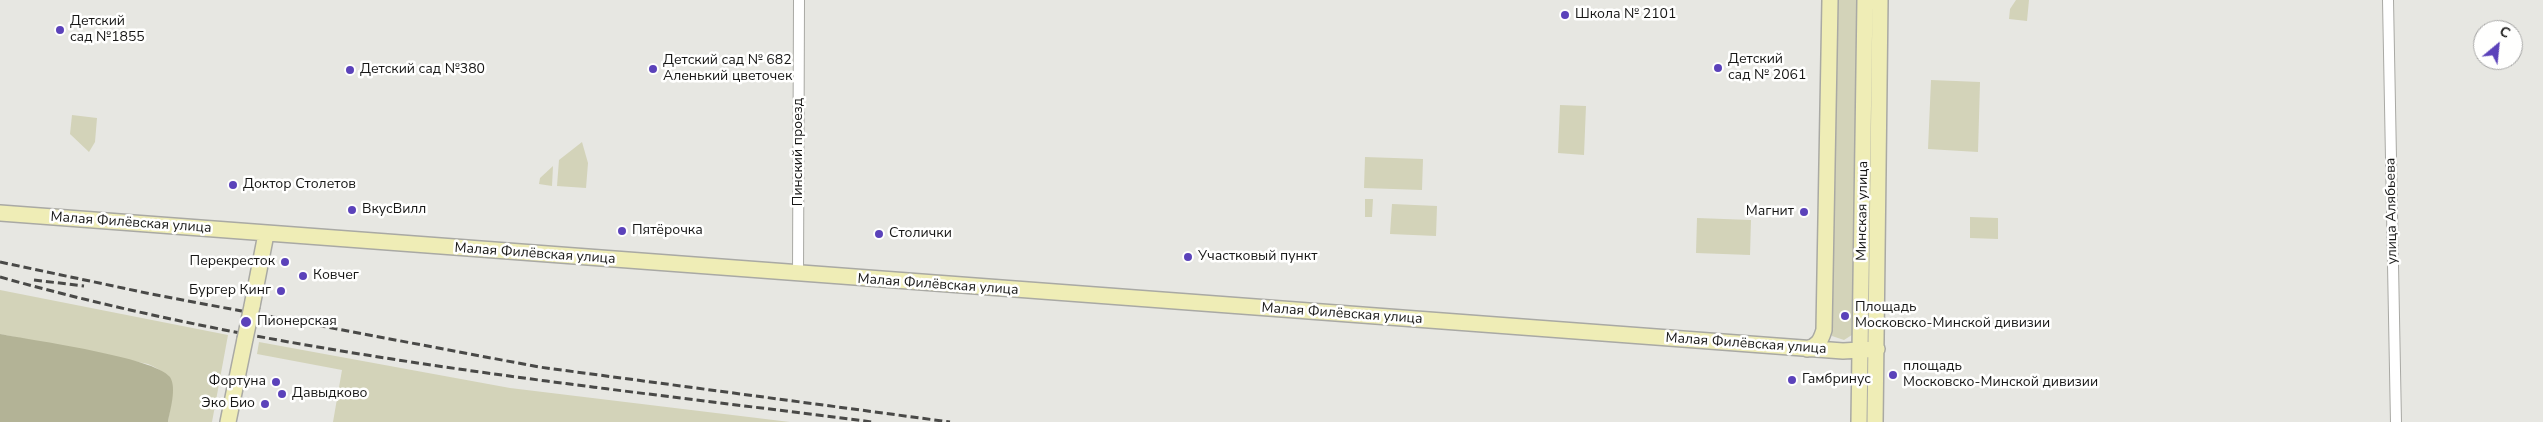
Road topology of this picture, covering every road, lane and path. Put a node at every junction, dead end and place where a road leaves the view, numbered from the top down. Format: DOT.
graph roads {
  1 [pos="799,0"];
  2 [pos="1830,0"];
  3 [pos="1865,0"];
  4 [pos="1880,0"];
  5 [pos="2388,0"];
  6 [pos="0,214"];
  7 [pos="266,234"];
  8 [pos="798,275"];
  9 [pos="1807,349"];
  10 [pos="1869,350"];
  11 [pos="228,422"];
  12 [pos="1859,422"];
  13 [pos="1875,422"];
  14 [pos="2396,422"];
  1 -- 8 [label="street, Пинский проезд"];
  2 -- 9 [label="street"];
  3 -- 10 [label="street, Минская улица"];
  4 -- 10 [label="street, Минская улица"];
  5 -- 14 [label="street, улица Алябьева"];
  6 -- 7 [label="street, Малая Филёвская улица"];
  7 -- 8 [label="street, Малая Филёвская улица"];
  7 -- 11 [label="street, bridge"];
  8 -- 9 [label="street, Малая Филёвская улица"];
  9 -- 10 [label="street, Малая Филёвская улица"];
  10 -- 12 [label="street, Минская улица"];
  10 -- 13 [label="street, Минская улица"];
}
